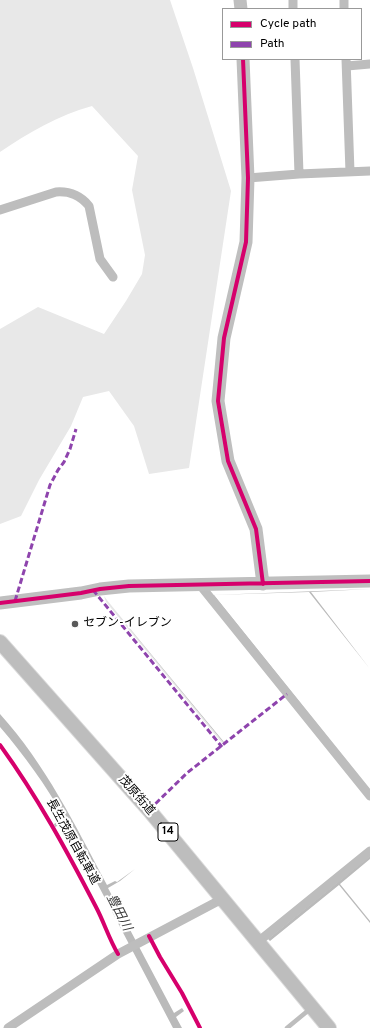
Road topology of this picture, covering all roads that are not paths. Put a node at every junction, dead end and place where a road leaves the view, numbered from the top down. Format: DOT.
graph roads {
  1 [pos="243,60"];
  2 [pos="295,60"];
  3 [pos="346,62"];
  4 [pos="370,64"];
  5 [pos="370,171"];
  6 [pos="350,172"];
  7 [pos="299,174"];
  8 [pos="248,178"];
  9 [pos="0,210"];
  10 [pos="113,277"];
  11 [pos="370,581"];
  12 [pos="263,584"];
  13 [pos="200,585"];
  14 [pos="0,603"];
  15 [pos="0,642"];
  16 [pos="370,796"];
  17 [pos="370,851"];
  18 [pos="222,899"];
  19 [pos="259,941"];
  20 [pos="312,1007"];
  21 [pos="8,1028"];
  22 [pos="287,1028"];
  23 [pos="330,1028"];
  1 -- 8 [label="street"];
  2 -- 7 [label="street"];
  3 -- 4 [label="street"];
  3 -- 6 [label="street"];
  5 -- 6 [label="street"];
  6 -- 7 [label="street"];
  7 -- 8 [label="street"];
  8 -- 12 [label="street"];
  9 -- 10 [label="street"];
  11 -- 12 [label="street"];
  12 -- 13 [label="street"];
  13 -- 14 [label="street"];
  13 -- 16 [label="street"];
  15 -- 18 [label="main road, 茂原街道 / 14"];
  17 -- 19 [label="street"];
  18 -- 19 [label="main road, 茂原街道 / 14"];
  18 -- 21 [label="street"];
  19 -- 20 [label="main road, 茂原街道 / 14"];
  20 -- 22 [label="lane"];
  20 -- 23 [label="main road, 茂原街道 / 14"];
}
